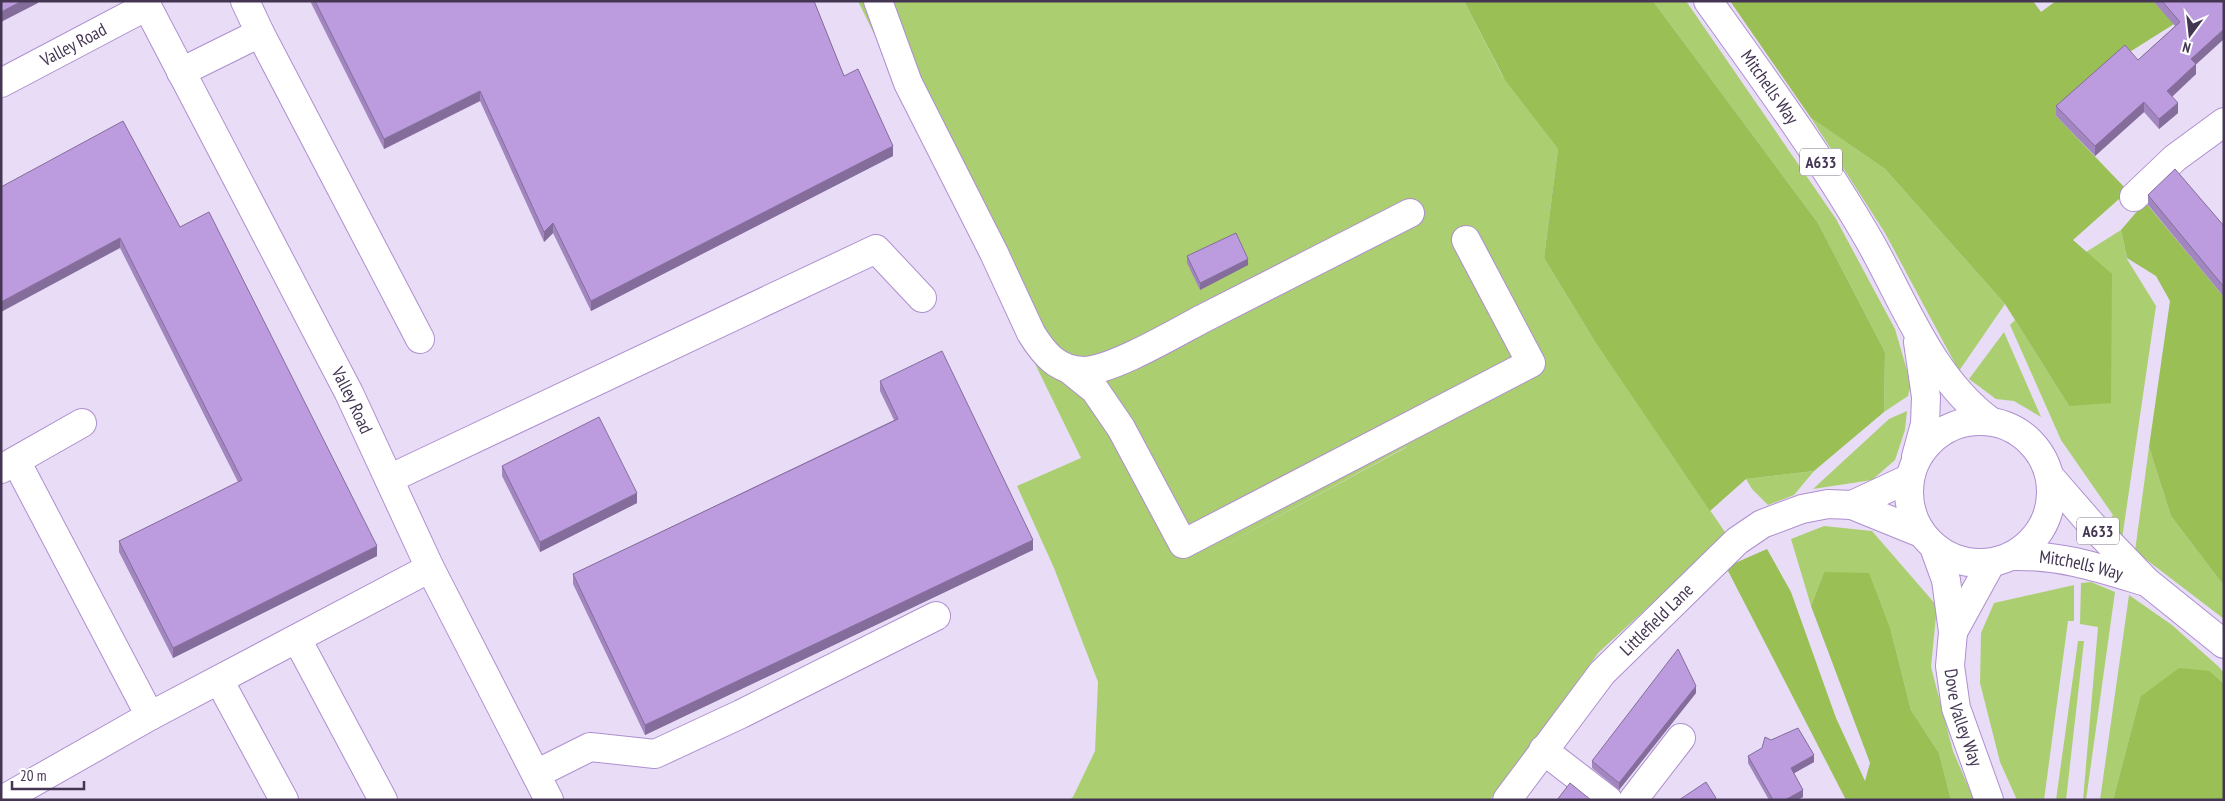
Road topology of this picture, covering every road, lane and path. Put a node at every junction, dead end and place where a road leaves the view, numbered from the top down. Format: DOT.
graph roads {
  1 [pos="244,1"];
  2 [pos="878,1"];
  3 [pos="1708,1"];
  4 [pos="145,4"];
  5 [pos="260,33"];
  6 [pos="181,72"];
  7 [pos="1,83"];
  8 [pos="2224,122"];
  9 [pos="2134,197"];
  10 [pos="1410,213"];
  11 [pos="1466,240"];
  12 [pos="922,298"];
  13 [pos="1917,333"];
  14 [pos="420,339"];
  15 [pos="1070,370"];
  16 [pos="1990,421"];
  17 [pos="82,423"];
  18 [pos="8,465"];
  19 [pos="1912,469"];
  20 [pos="2051,478"];
  21 [pos="389,479"];
  22 [pos="1852,504"];
  23 [pos="1928,540"];
  24 [pos="2002,559"];
  25 [pos="430,568"];
  26 [pos="2148,582"];
  27 [pos="936,616"];
  28 [pos="1953,632"];
  29 [pos="296,639"];
  30 [pos="2224,644"];
  31 [pos="219,680"];
  32 [pos="150,716"];
  33 [pos="1681,738"];
  34 [pos="1543,750"];
  35 [pos="536,774"];
  36 [pos="2,800"];
  37 [pos="284,800"];
  38 [pos="383,800"];
  39 [pos="550,800"];
  40 [pos="1507,800"];
  41 [pos="1608,800"];
  42 [pos="1634,800"];
  43 [pos="1989,800"];
  1 -- 5 [label="street"];
  2 -- 15 [label="street"];
  3 -- 13 [label="street, Mitchells Way / A633"];
  4 -- 6 [label="street, Valley Road"];
  4 -- 7 [label="street, Valley Road"];
  5 -- 6 [label="street"];
  5 -- 14 [label="street"];
  6 -- 21 [label="street, Valley Road"];
  8 -- 9 [label="street"];
  10 -- 15 [label="street"];
  11 -- 15 [label="street"];
  12 -- 21 [label="street"];
  13 -- 16 [label="street, Mitchells Way"];
  13 -- 19 [label="street, Mitchells Way / A633"];
  16 -- 19 [label="street"];
  16 -- 20 [label="street"];
  17 -- 18 [label="street"];
  18 -- 32 [label="street"];
  19 -- 22 [label="street, Littlefield Lane"];
  19 -- 23 [label="street"];
  20 -- 24 [label="street"];
  20 -- 26 [label="street, Mitchells Way / A633"];
  21 -- 25 [label="street, Valley Road"];
  22 -- 23 [label="street, Littlefield Lane"];
  22 -- 34 [label="street, Littlefield Lane"];
  23 -- 24 [label="street"];
  23 -- 28 [label="street, Dove Valley Way"];
  24 -- 26 [label="street, Mitchells Way"];
  24 -- 28 [label="street, Dove Valley Way"];
  25 -- 29 [label="street"];
  25 -- 35 [label="street, Valley Road"];
  26 -- 30 [label="street, Mitchells Way / A633"];
  27 -- 35 [label="street"];
  28 -- 43 [label="street, Dove Valley Way"];
  29 -- 31 [label="street"];
  29 -- 38 [label="street"];
  31 -- 32 [label="street"];
  31 -- 37 [label="street"];
  32 -- 36 [label="street"];
  33 -- 42 [label="street"];
  34 -- 40 [label="street, Littlefield Lane"];
  34 -- 41 [label="street"];
  35 -- 39 [label="street, Valley Road"];
}
